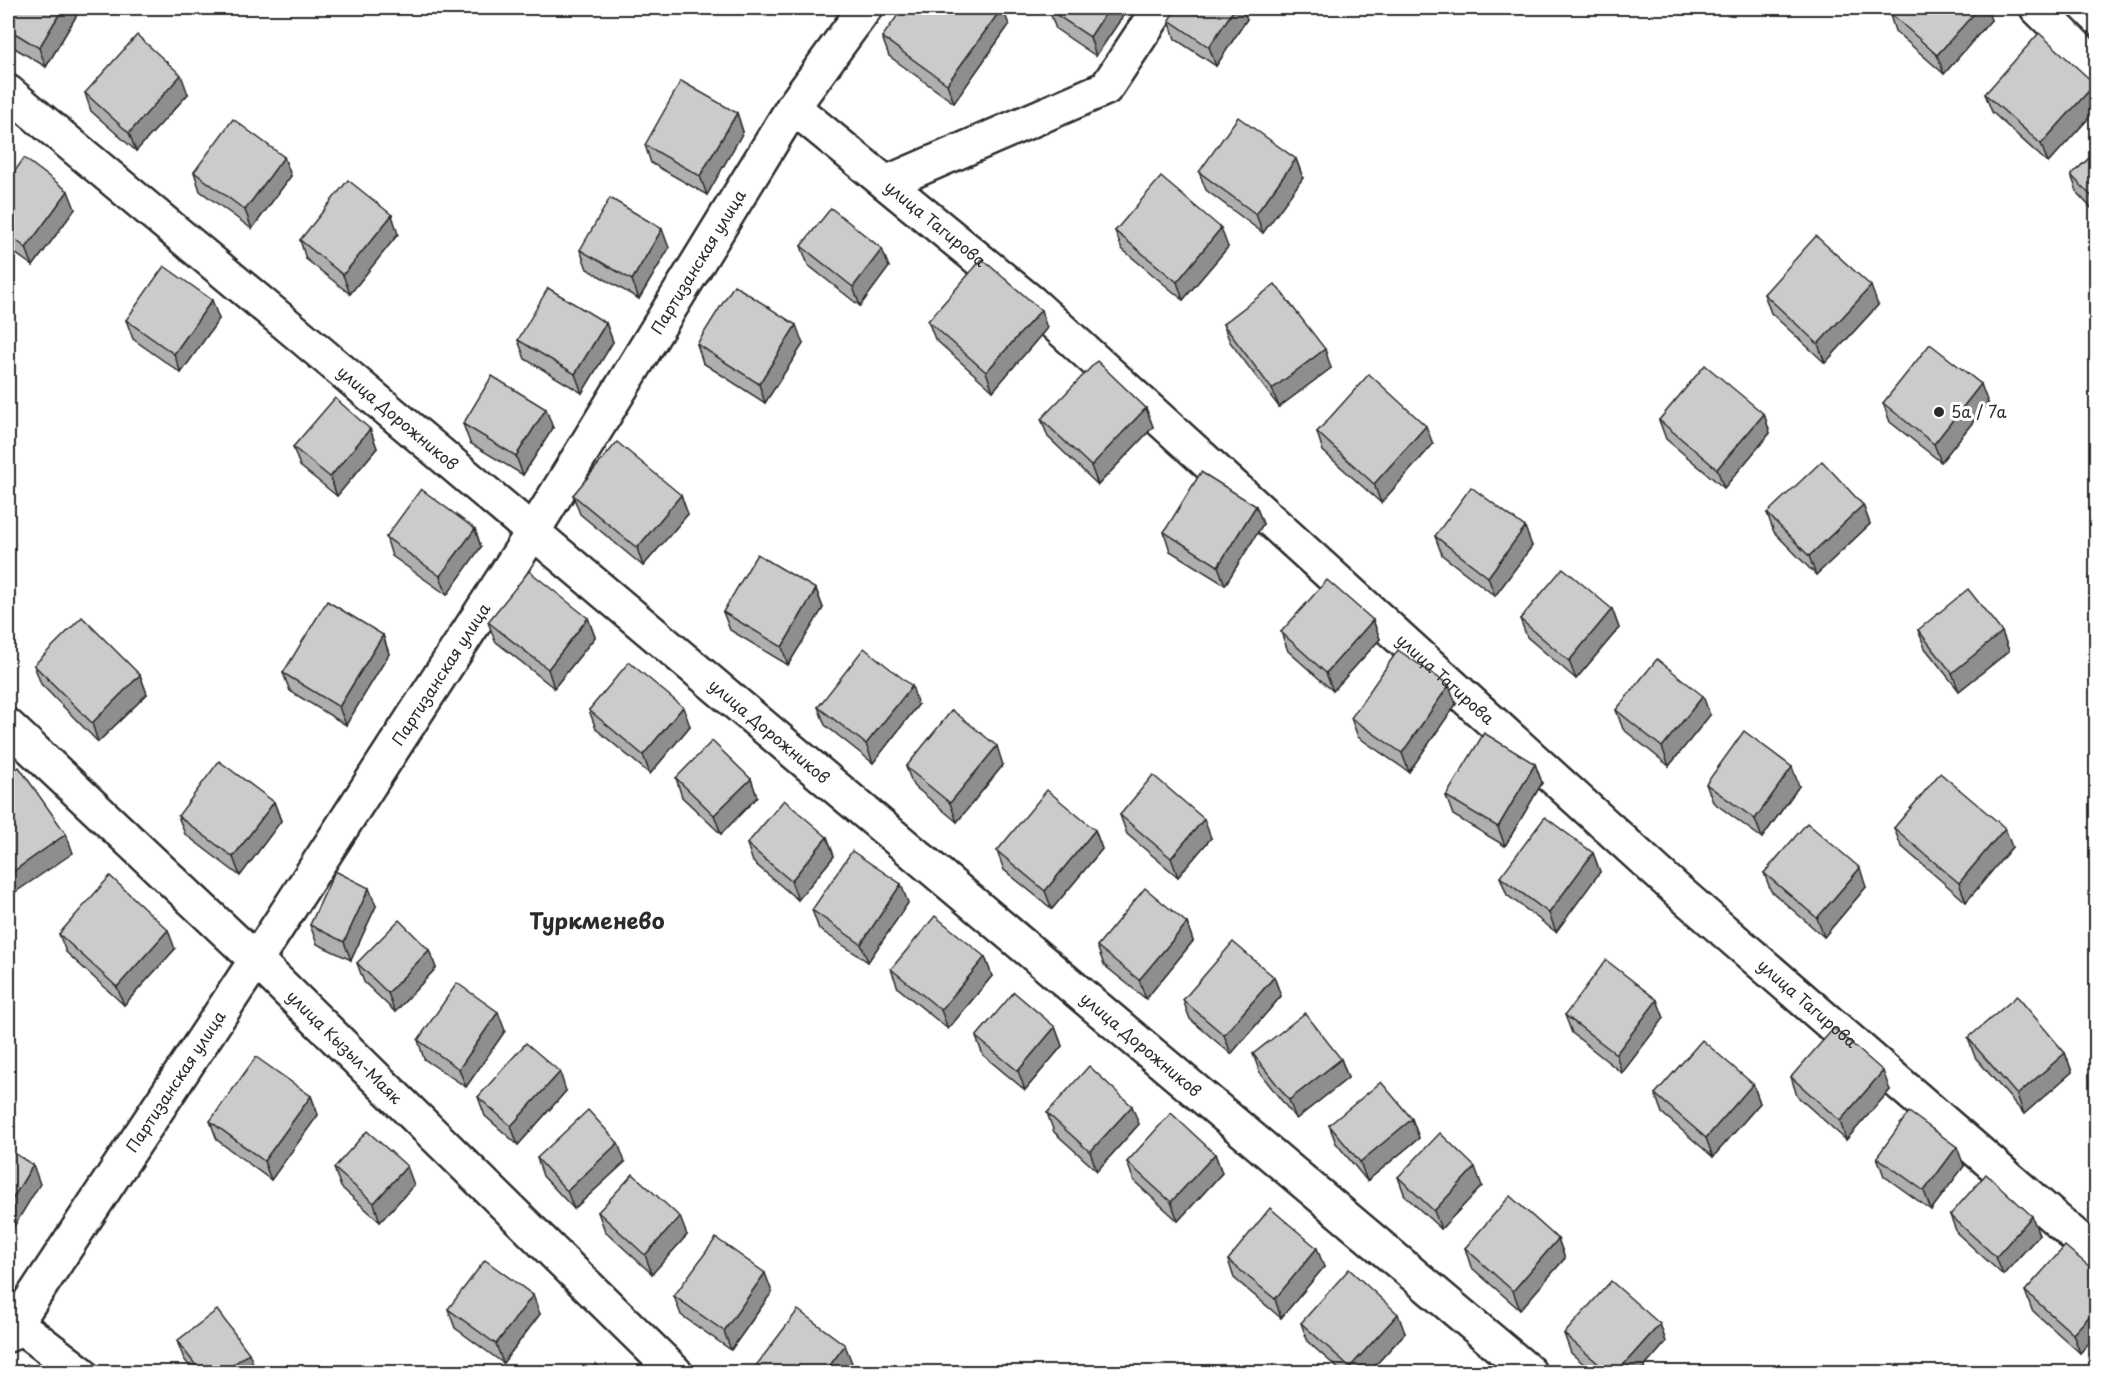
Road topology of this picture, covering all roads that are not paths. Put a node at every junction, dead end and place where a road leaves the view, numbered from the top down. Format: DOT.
graph roads {
  1 [pos="865,8"];
  2 [pos="1159,8"];
  3 [pos="2037,8"];
  4 [pos="2097,66"];
  5 [pos="8,92"];
  6 [pos="794,107"];
  7 [pos="886,183"];
  8 [pos="533,532"];
  9 [pos="8,726"];
  10 [pos="255,960"];
  11 [pos="2097,1254"];
  12 [pos="12,1329"];
  13 [pos="80,1372"];
  14 [pos="675,1372"];
  15 [pos="1529,1372"];
  1 -- 6 [label="street, Партизанская улица"];
  2 -- 7 [label="street"];
  3 -- 4 [label="street"];
  5 -- 8 [label="street, улица Дорожников"];
  6 -- 7 [label="street, улица Тагирова"];
  6 -- 8 [label="street, Партизанская улица"];
  7 -- 11 [label="street, улица Тагирова"];
  8 -- 10 [label="street, Партизанская улица"];
  8 -- 15 [label="street, улица Дорожников"];
  9 -- 10 [label="street, улица Кызыл-Маяк"];
  10 -- 12 [label="street, Партизанская улица"];
  10 -- 14 [label="street, улица Кызыл-Маяк"];
  12 -- 13 [label="street"];
}
